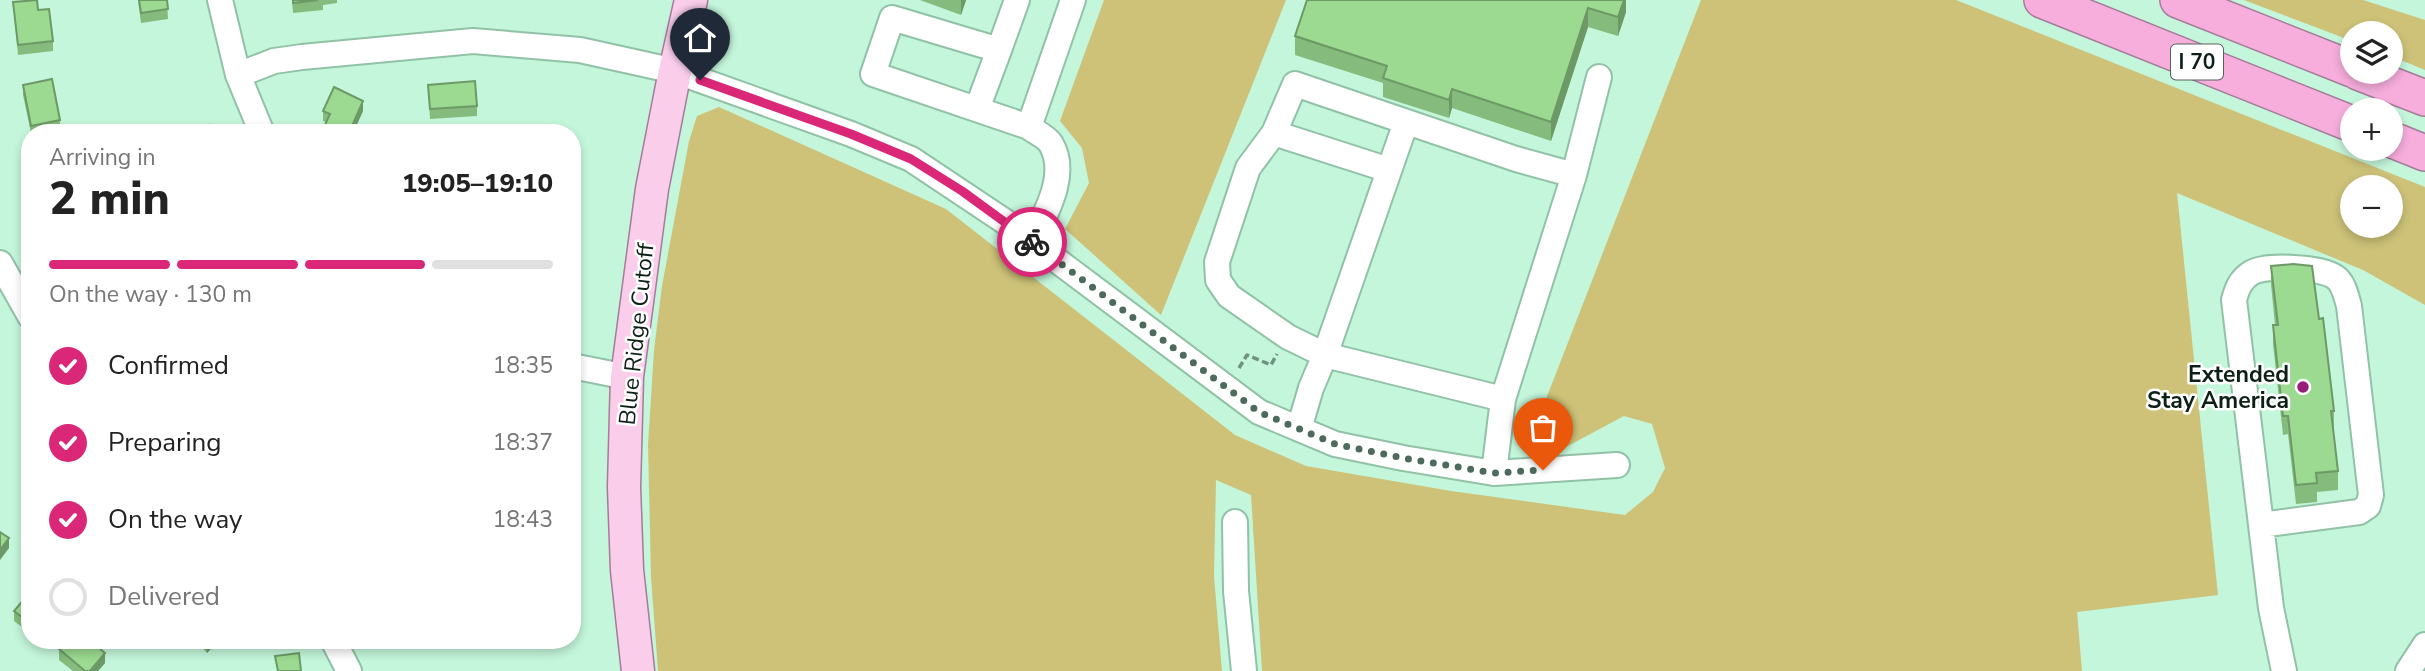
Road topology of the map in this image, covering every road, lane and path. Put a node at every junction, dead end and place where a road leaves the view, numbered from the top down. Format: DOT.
graph roads {
  1 [pos="220,0"];
  2 [pos="691,0"];
  3 [pos="1017,0"];
  4 [pos="1073,0"];
  5 [pos="2042,0"];
  6 [pos="2178,0"];
  7 [pos="999,50"];
  8 [pos="2340,64"];
  9 [pos="675,71"];
  10 [pos="238,75"];
  11 [pos="1599,77"];
  12 [pos="2389,84"];
  13 [pos="2425,98"];
  14 [pos="977,109"];
  15 [pos="2340,119"];
  16 [pos="1406,122"];
  17 [pos="258,124"];
  18 [pos="1029,127"];
  19 [pos="1274,133"];
  20 [pos="2403,144"];
  21 [pos="2425,153"];
  22 [pos="1390,170"];
  23 [pos="1574,175"];
  24 [pos="1032,242"];
  25 [pos="0,263"];
  26 [pos="21,300"];
  27 [pos="1281,348"];
  28 [pos="1325,355"];
  29 [pos="581,368"];
  30 [pos="1239,368"];
  31 [pos="627,377"];
  32 [pos="1503,398"];
  33 [pos="1298,429"];
  34 [pos="1617,465"];
  35 [pos="1494,473"];
  36 [pos="1235,522"];
  37 [pos="2262,525"];
  38 [pos="2425,645"];
  39 [pos="338,649"];
  40 [pos="349,671"];
  41 [pos="638,671"];
  42 [pos="1244,671"];
  43 [pos="2284,671"];
  44 [pos="2408,671"];
  1 -- 10 [label="street"];
  2 -- 9 [label="main road, Blue Ridge Cutoff"];
  3 -- 7 [label="street"];
  4 -- 18 [label="street"];
  5 -- 15 [label="highway, I 70"];
  6 -- 8 [label="highway, I 70"];
  7 -- 14 [label="street"];
  7 -- 14 [label="street"];
  9 -- 10 [label="street"];
  9 -- 24 [label="street"];
  9 -- 31 [label="main road, Blue Ridge Cutoff"];
  10 -- 17 [label="street"];
  11 -- 23 [label="street"];
  12 -- 13 [label="highway"];
  14 -- 18 [label="street"];
  16 -- 19 [label="street"];
  16 -- 22 [label="street"];
  16 -- 23 [label="street"];
  18 -- 24 [label="street"];
  19 -- 22 [label="street"];
  19 -- 28 [label="street"];
  20 -- 21 [label="highway"];
  22 -- 28 [label="street"];
  23 -- 32 [label="street"];
  24 -- 33 [label="street"];
  25 -- 26 [label="street"];
  27 -- 30 [label="path"];
  28 -- 32 [label="street"];
  28 -- 33 [label="street"];
  29 -- 31 [label="street"];
  31 -- 41 [label="main road, Blue Ridge Cutoff"];
  32 -- 35 [label="street"];
  33 -- 35 [label="street"];
  34 -- 35 [label="street"];
  36 -- 42 [label="street"];
  37 -- 37 [label="street"];
  37 -- 43 [label="street"];
  38 -- 44 [label="street"];
  39 -- 40 [label="street"];
}
